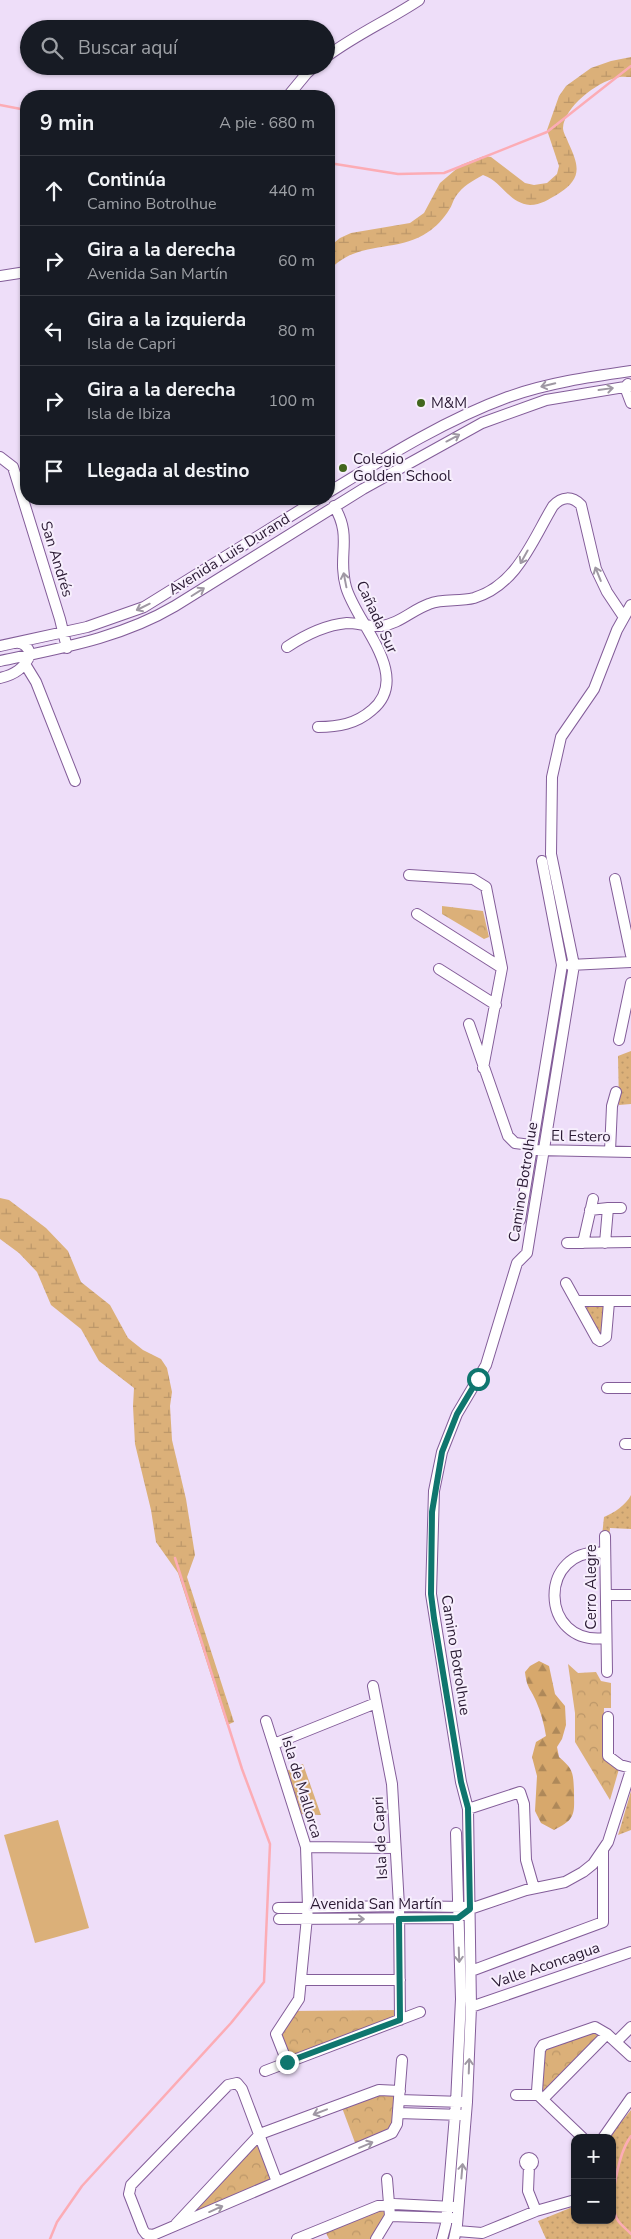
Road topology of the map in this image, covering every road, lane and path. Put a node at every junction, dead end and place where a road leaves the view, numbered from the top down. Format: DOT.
graph roads {
  1 [pos="419,0"];
  2 [pos="335,50"];
  3 [pos="305,75"];
  4 [pos="293,90"];
  5 [pos="20,273"];
  6 [pos="0,276"];
  7 [pos="631,371"];
  8 [pos="629,385"];
  9 [pos="631,403"];
  10 [pos="0,457"];
  11 [pos="335,489"];
  12 [pos="20,490"];
  13 [pos="25,505"];
  14 [pos="308,505"];
  15 [pos="334,506"];
  16 [pos="631,605"];
  17 [pos="623,616"];
  18 [pos="365,624"];
  19 [pos="64,633"];
  20 [pos="15,643"];
  21 [pos="0,646"];
  22 [pos="288,647"];
  23 [pos="67,648"];
  24 [pos="28,660"];
  25 [pos="0,661"];
  26 [pos="0,678"];
  27 [pos="318,726"];
  28 [pos="75,781"];
  29 [pos="542,861"];
  30 [pos="409,875"];
  31 [pos="615,879"];
  32 [pos="417,914"];
  33 [pos="631,955"];
  34 [pos="631,962"];
  35 [pos="562,965"];
  36 [pos="574,965"];
  37 [pos="502,968"];
  38 [pos="439,969"];
  39 [pos="631,983"];
  40 [pos="496,1005"];
  41 [pos="469,1024"];
  42 [pos="620,1040"];
  43 [pos="483,1068"];
  44 [pos="616,1092"];
  45 [pos="532,1144"];
  46 [pos="544,1150"];
  47 [pos="610,1151"];
  48 [pos="631,1152"];
  49 [pos="593,1199"];
  50 [pos="608,1208"];
  51 [pos="621,1208"];
  52 [pos="590,1210"];
  53 [pos="520,1220"];
  54 [pos="631,1242"];
  55 [pos="567,1243"];
  56 [pos="605,1243"];
  57 [pos="583,1244"];
  58 [pos="566,1283"];
  59 [pos="576,1301"];
  60 [pos="631,1301"];
  61 [pos="609,1302"];
  62 [pos="607,1388"];
  63 [pos="631,1388"];
  64 [pos="605,1536"];
  65 [pos="605,1553"];
  66 [pos="631,1595"];
  67 [pos="606,1596"];
  68 [pos="606,1638"];
  69 [pos="607,1672"];
  70 [pos="373,1686"];
  71 [pos="376,1703"];
  72 [pos="608,1717"];
  73 [pos="266,1720"];
  74 [pos="274,1744"];
  75 [pos="630,1773"];
  76 [pos="468,1808"];
  77 [pos="456,1833"];
  78 [pos="306,1847"];
  79 [pos="395,1848"];
  80 [pos="603,1850"];
  81 [pos="534,1888"];
  82 [pos="399,1906"];
  83 [pos="459,1906"];
  84 [pos="308,1907"];
  85 [pos="278,1908"];
  86 [pos="470,1909"];
  87 [pos="458,1918"];
  88 [pos="279,1919"];
  89 [pos="308,1919"];
  90 [pos="399,1919"];
  91 [pos="631,1952"];
  92 [pos="471,1970"];
  93 [pos="302,1980"];
  94 [pos="400,1980"];
  95 [pos="471,2007"];
  96 [pos="420,2012"];
  97 [pos="400,2020"];
  98 [pos="631,2027"];
  99 [pos="607,2034"];
  100 [pos="616,2042"];
  101 [pos="631,2056"];
  102 [pos="402,2060"];
  103 [pos="287,2062"];
  104 [pos="266,2071"];
  105 [pos="399,2095"];
  106 [pos="516,2095"];
  107 [pos="541,2097"];
  108 [pos="631,2098"];
  109 [pos="422,2101"];
  110 [pos="467,2102"];
  111 [pos="456,2103"];
  112 [pos="398,2113"];
  113 [pos="422,2114"];
  114 [pos="455,2114"];
  115 [pos="466,2115"];
  116 [pos="260,2134"];
  117 [pos="579,2134"];
  118 [pos="606,2134"];
  119 [pos="529,2166"];
  120 [pos="387,2179"];
  121 [pos="278,2182"];
  122 [pos="571,2201"];
  123 [pos="387,2205"];
  124 [pos="458,2208"];
  125 [pos="536,2211"];
  126 [pos="446,2212"];
  127 [pos="390,2216"];
  128 [pos="458,2219"];
  129 [pos="172,2228"];
  130 [pos="455,2235"];
  131 [pos="147,2237"];
  132 [pos="298,2239"];
  133 [pos="376,2239"];
  134 [pos="442,2239"];
  1 -- 2 [label="street"];
  3 -- 4 [label="street"];
  5 -- 6 [label="street"];
  7 -- 11 [label="street, one-way"];
  8 -- 9 [label="street"];
  15 -- 8 [label="street, Avenida Luis Durand, one-way"];
  10 -- 12 [label="street, San Andrés"];
  13 -- 19 [label="street, San Andrés"];
  14 -- 19 [label="street, Avenida Luis Durand, one-way"];
  18 -- 15 [label="street, Cañada Sur, one-way"];
  23 -- 15 [label="street, Avenida Luis Durand, one-way"];
  16 -- 17 [label="street, Camino Botrolhue"];
  17 -- 18 [label="street, one-way"];
  17 -- 36 [label="street, Camino Botrolhue"];
  18 -- 22 [label="street"];
  18 -- 27 [label="street, Cañada Sur"];
  19 -- 20 [label="street, Avenida Luis Durand"];
  19 -- 23 [label="street, San Andrés"];
  20 -- 21 [label="street, Avenida Luis Durand"];
  20 -- 24 [label="street"];
  23 -- 24 [label="street, Avenida Luis Durand"];
  24 -- 25 [label="street, Avenida Luis Durand"];
  24 -- 26 [label="street"];
  24 -- 28 [label="street"];
  29 -- 35 [label="street, Camino Botrolhue"];
  30 -- 37 [label="street"];
  31 -- 33 [label="street"];
  32 -- 37 [label="street"];
  34 -- 36 [label="street"];
  35 -- 36 [label="street"];
  35 -- 45 [label="street, Camino Botrolhue"];
  36 -- 46 [label="street, Camino Botrolhue"];
  37 -- 40 [label="street"];
  38 -- 40 [label="street"];
  39 -- 42 [label="street"];
  40 -- 43 [label="street"];
  41 -- 43 [label="street"];
  43 -- 45 [label="street, El Estero"];
  44 -- 47 [label="street"];
  45 -- 46 [label="street, El Estero"];
  45 -- 53 [label="street, Camino Botrolhue"];
  46 -- 47 [label="street, El Estero"];
  46 -- 76 [label="street, Camino Botrolhue"];
  47 -- 48 [label="street, El Estero"];
  49 -- 52 [label="street"];
  50 -- 51 [label="street"];
  50 -- 52 [label="street"];
  50 -- 56 [label="street"];
  52 -- 57 [label="street"];
  54 -- 56 [label="street"];
  55 -- 57 [label="street"];
  56 -- 57 [label="street"];
  58 -- 59 [label="street"];
  59 -- 61 [label="street"];
  59 -- 61 [label="street"];
  60 -- 61 [label="street"];
  62 -- 63 [label="street"];
  64 -- 65 [label="street, Cerro Alegre"];
  65 -- 67 [label="street, Cerro Alegre"];
  65 -- 68 [label="street"];
  66 -- 67 [label="street"];
  67 -- 68 [label="street, Cerro Alegre"];
  68 -- 69 [label="street, Cerro Alegre"];
  70 -- 71 [label="street, Isla de Capri"];
  71 -- 74 [label="street"];
  71 -- 79 [label="street, Isla de Capri"];
  72 -- 75 [label="street"];
  73 -- 74 [label="street, Isla de Mallorca"];
  74 -- 78 [label="street, Isla de Mallorca"];
  75 -- 80 [label="street, Avenida San Martín"];
  76 -- 81 [label="street"];
  76 -- 86 [label="street, Camino Botrolhue"];
  77 -- 83 [label="street"];
  78 -- 79 [label="street"];
  78 -- 84 [label="street, Isla de Mallorca"];
  79 -- 82 [label="street, Isla de Capri"];
  80 -- 81 [label="street, Avenida San Martín"];
  80 -- 92 [label="street"];
  81 -- 86 [label="street, Avenida San Martín"];
  82 -- 83 [label="street, Avenida San Martín"];
  82 -- 84 [label="street, Avenida San Martín"];
  82 -- 90 [label="street, Isla de Capri"];
  83 -- 86 [label="street, Avenida San Martín"];
  83 -- 87 [label="street"];
  84 -- 85 [label="street, Avenida San Martín"];
  84 -- 89 [label="street, Isla de Mallorca"];
  86 -- 87 [label="street, Avenida San Martín"];
  86 -- 92 [label="street, Camino Botrolhue"];
  87 -- 90 [label="street, Avenida San Martín"];
  87 -- 111 [label="street, one-way"];
  88 -- 89 [label="street, Avenida San Martín"];
  89 -- 90 [label="street, Avenida San Martín, one-way"];
  89 -- 93 [label="street, Isla de Mallorca"];
  90 -- 94 [label="street, Isla de Capri"];
  91 -- 95 [label="street, Valle Aconcagua"];
  92 -- 95 [label="street, Camino Botrolhue"];
  93 -- 94 [label="street"];
  93 -- 103 [label="street, Isla de Mallorca"];
  94 -- 97 [label="street, Isla de Capri"];
  110 -- 95 [label="street, Camino Botrolhue, one-way"];
  96 -- 97 [label="street"];
  97 -- 103 [label="street"];
  98 -- 100 [label="street"];
  99 -- 100 [label="street"];
  99 -- 107 [label="street"];
  99 -- 107 [label="street"];
  100 -- 101 [label="street"];
  102 -- 105 [label="street"];
  103 -- 104 [label="street"];
  105 -- 109 [label="street"];
  105 -- 112 [label="street"];
  105 -- 116 [label="street, one-way"];
  106 -- 107 [label="street"];
  107 -- 117 [label="street"];
  108 -- 118 [label="street"];
  109 -- 111 [label="street"];
  109 -- 113 [label="street"];
  110 -- 111 [label="street"];
  110 -- 115 [label="street, Camino Botrolhue"];
  111 -- 114 [label="street"];
  112 -- 113 [label="street"];
  121 -- 112 [label="street, one-way"];
  113 -- 114 [label="street"];
  114 -- 115 [label="street"];
  114 -- 126 [label="street"];
  124 -- 115 [label="street, Camino Botrolhue, one-way"];
  116 -- 121 [label="street"];
  116 -- 129 [label="street"];
  116 -- 131 [label="street"];
  119 -- 125 [label="street"];
  120 -- 123 [label="street"];
  129 -- 121 [label="street, one-way"];
  122 -- 125 [label="street"];
  123 -- 126 [label="street"];
  123 -- 127 [label="street"];
  123 -- 132 [label="street"];
  124 -- 126 [label="street"];
  124 -- 128 [label="street, Camino Botrolhue"];
  125 -- 130 [label="street"];
  126 -- 127 [label="street"];
  126 -- 128 [label="street"];
  126 -- 134 [label="street"];
  127 -- 133 [label="street"];
  128 -- 130 [label="street, Camino Botrolhue"];
  129 -- 131 [label="street"];
}
